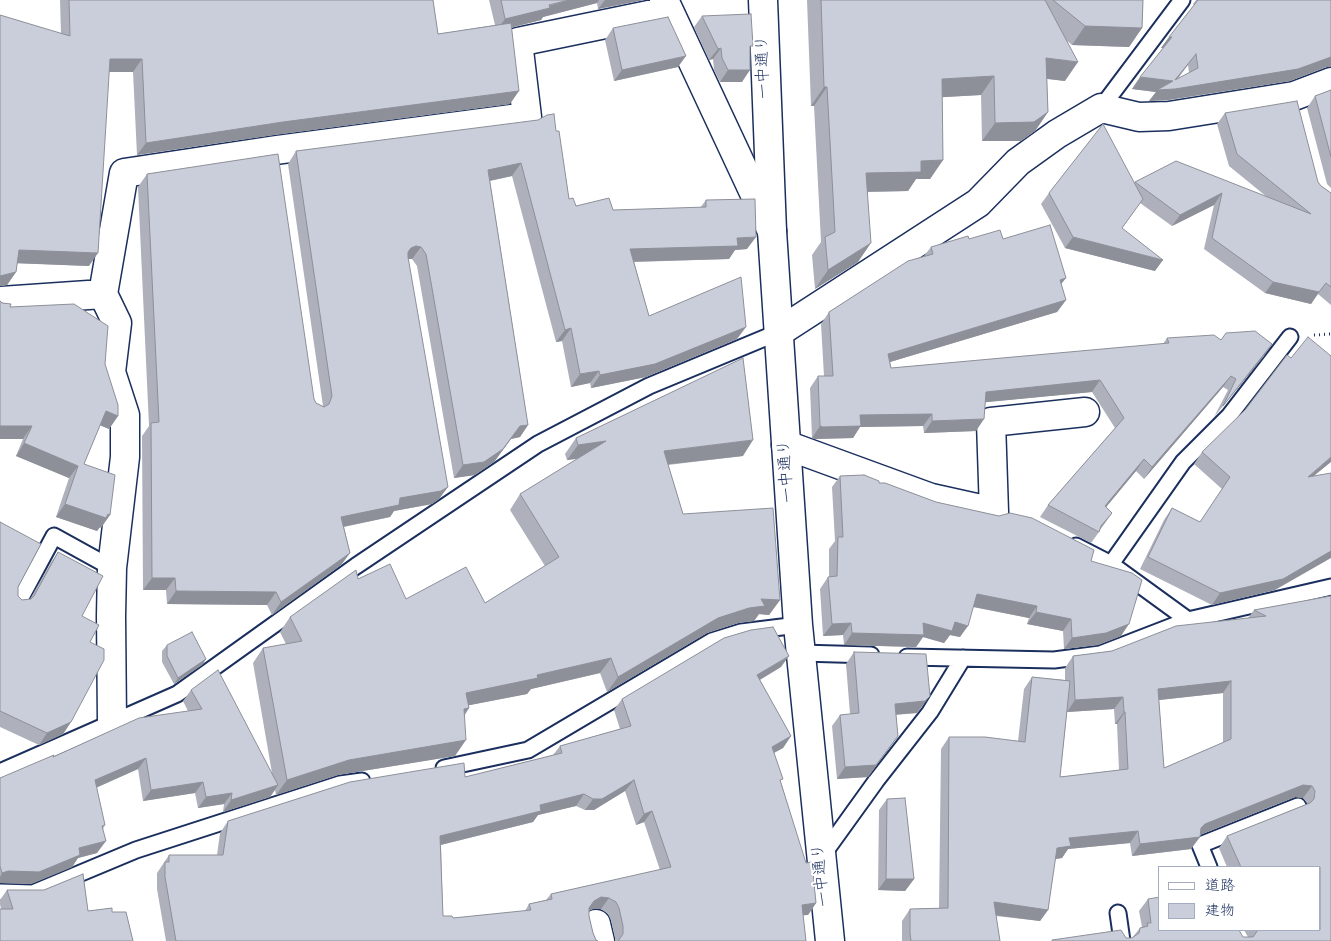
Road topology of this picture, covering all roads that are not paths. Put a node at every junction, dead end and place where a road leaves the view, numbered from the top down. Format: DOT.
graph roads {
  1 [pos="763,0"];
  2 [pos="1182,0"];
  3 [pos="666,6"];
  4 [pos="1331,82"];
  5 [pos="1101,108"];
  6 [pos="772,231"];
  7 [pos="103,294"];
  8 [pos="0,302"];
  9 [pos="779,332"];
  10 [pos="1290,337"];
  11 [pos="1085,412"];
  12 [pos="786,445"];
  13 [pos="445,484"];
  14 [pos="449,504"];
  15 [pos="1059,538"];
  16 [pos="1111,564"];
  17 [pos="112,568"];
  18 [pos="1331,587"];
  19 [pos="18,603"];
  20 [pos="1188,620"];
  21 [pos="798,625"];
  22 [pos="800,653"];
  23 [pos="963,658"];
  24 [pos="112,722"];
  25 [pos="427,771"];
  26 [pos="0,772"];
  27 [pos="379,778"];
  28 [pos="1298,806"];
  29 [pos="821,858"];
  30 [pos="1209,866"];
  31 [pos="0,892"];
  32 [pos="1118,913"];
  33 [pos="830,941"];
  34 [pos="1122,941"];
  1 -- 6 [label="street, 一中通り"];
  2 -- 5 [label="lane"];
  3 -- 6 [label="street"];
  3 -- 7 [label="street"];
  4 -- 5 [label="street"];
  5 -- 9 [label="street"];
  6 -- 9 [label="street, 一中通り"];
  7 -- 8 [label="street"];
  7 -- 17 [label="street"];
  9 -- 12 [label="street, 一中通り"];
  9 -- 14 [label="lane"];
  10 -- 16 [label="lane"];
  11 -- 12 [label="street"];
  12 -- 21 [label="street, 一中通り"];
  13 -- 14 [label="lane"];
  14 -- 24 [label="lane"];
  15 -- 16 [label="lane"];
  16 -- 20 [label="lane"];
  17 -- 19 [label="lane"];
  17 -- 24 [label="street"];
  18 -- 20 [label="lane"];
  20 -- 23 [label="lane"];
  21 -- 22 [label="street, 一中通り"];
  21 -- 25 [label="lane"];
  22 -- 23 [label="lane"];
  22 -- 29 [label="street, 一中通り"];
  23 -- 29 [label="lane"];
  24 -- 26 [label="lane"];
  27 -- 31 [label="lane"];
  28 -- 30 [label="lane"];
  29 -- 33 [label="street, 一中通り"];
  32 -- 34 [label="lane"];
}
